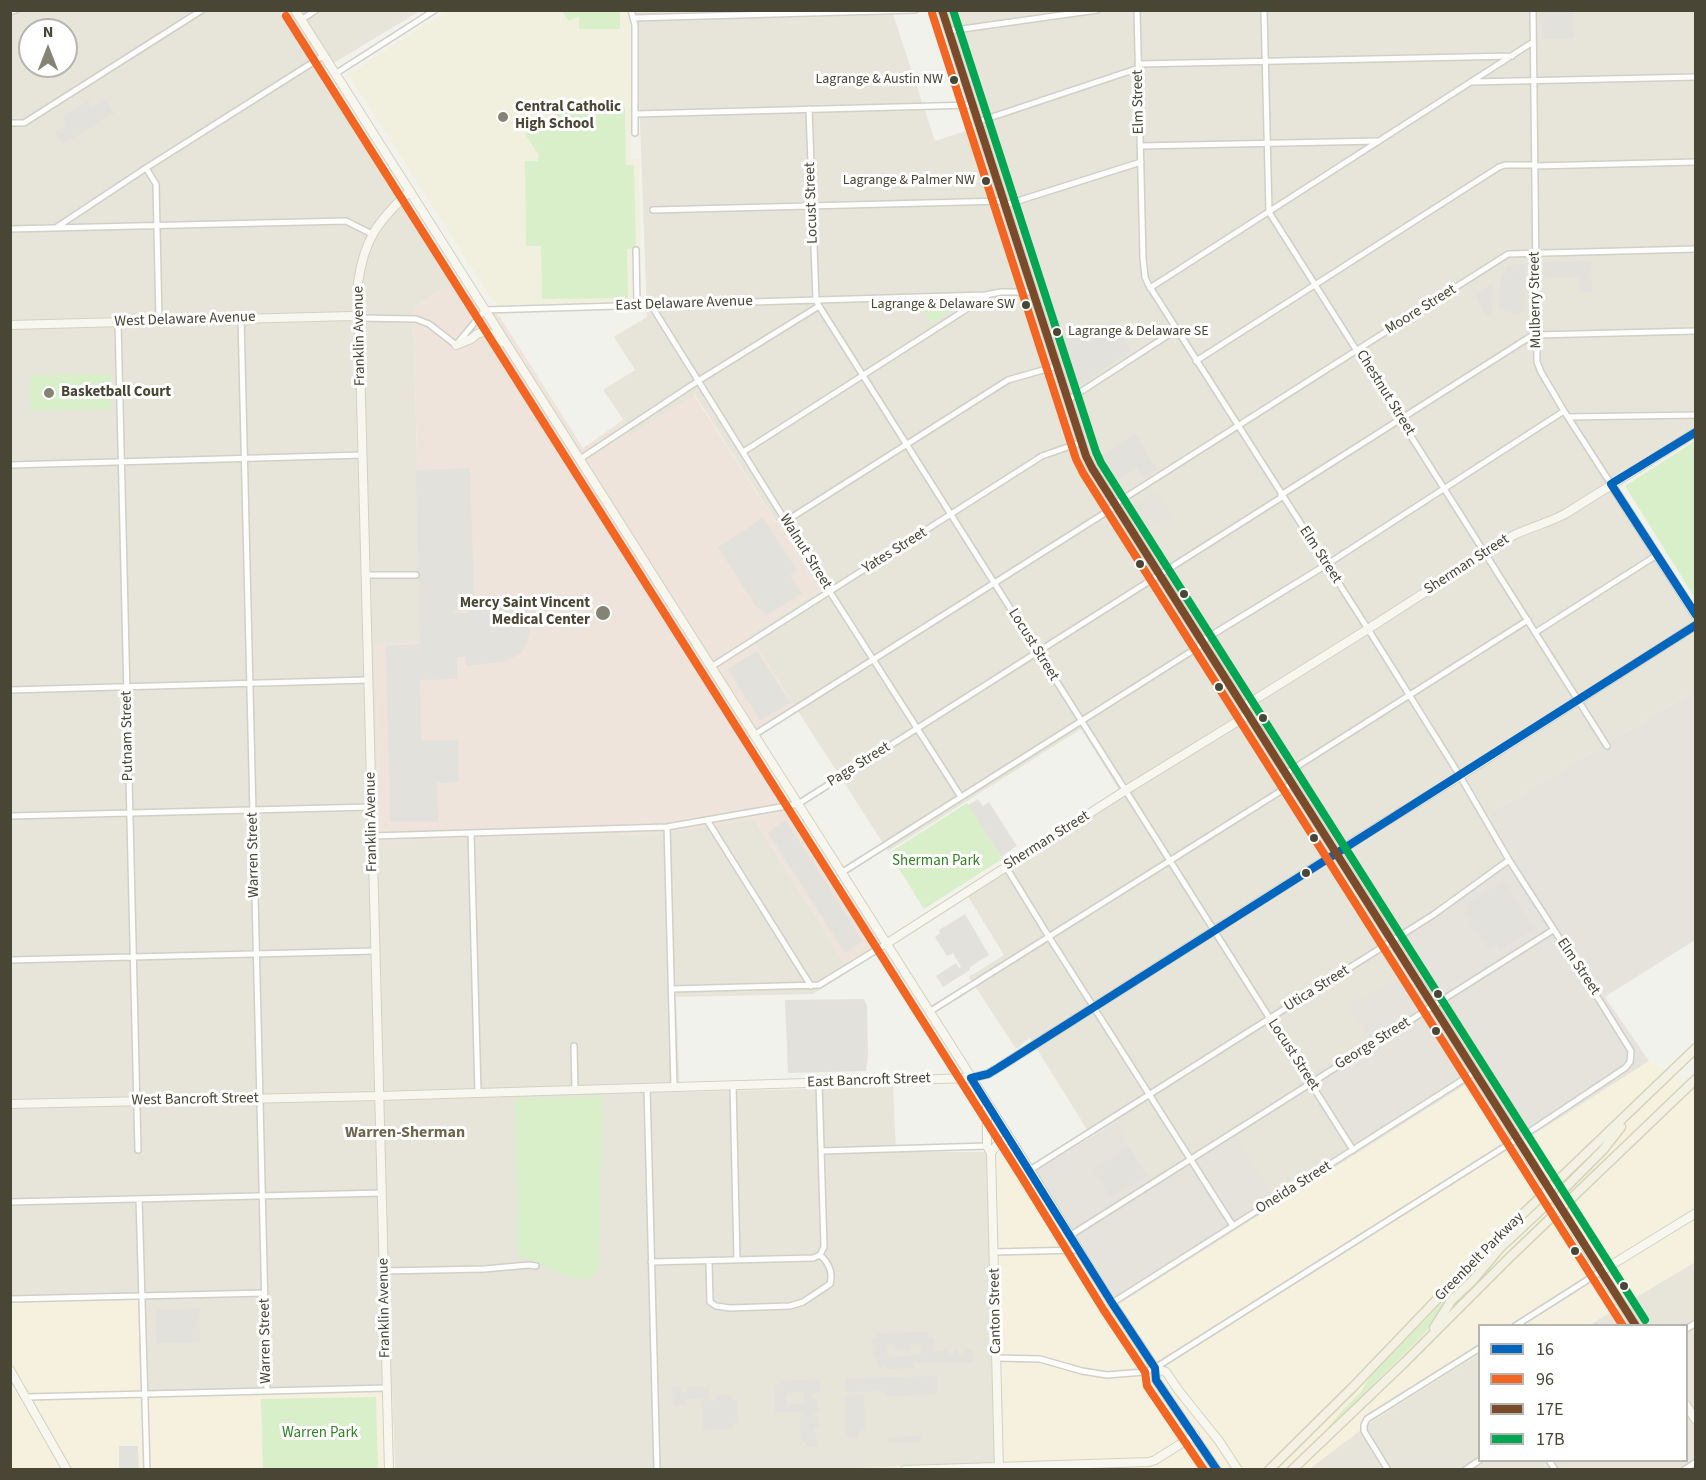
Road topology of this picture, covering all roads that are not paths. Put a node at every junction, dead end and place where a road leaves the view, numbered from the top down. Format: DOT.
graph roads {
  1 [pos="16,10"];
  2 [pos="202,10"];
  3 [pos="295,10"];
  4 [pos="316,10"];
  5 [pos="435,10"];
  6 [pos="631,10"];
  7 [pos="915,10"];
  8 [pos="942,10"];
  9 [pos="1032,10"];
  10 [pos="1097,10"];
  11 [pos="1137,10"];
  12 [pos="1264,10"];
  13 [pos="1533,10"];
  14 [pos="10,12"];
  15 [pos="633,18"];
  16 [pos="1032,19"];
  17 [pos="301,20"];
  18 [pos="948,31"];
  19 [pos="1533,42"];
  20 [pos="323,56"];
  21 [pos="1513,56"];
  22 [pos="1265,61"];
  23 [pos="1139,66"];
  24 [pos="335,74"];
  25 [pos="1695,78"];
  26 [pos="1533,81"];
  27 [pos="1471,82"];
  28 [pos="972,105"];
  29 [pos="809,109"];
  30 [pos="636,114"];
  31 [pos="977,122"];
  32 [pos="10,123"];
  33 [pos="635,133"];
  34 [pos="1381,141"];
  35 [pos="1267,143"];
  36 [pos="1140,146"];
  37 [pos="1141,162"];
  38 [pos="1695,162"];
  39 [pos="1534,165"];
  40 [pos="146,168"];
  41 [pos="410,191"];
  42 [pos="1004,203"];
  43 [pos="813,206"];
  44 [pos="653,210"];
  45 [pos="1269,212"];
  46 [pos="157,226"];
  47 [pos="56,228"];
  48 [pos="10,229"];
  49 [pos="372,234"];
  50 [pos="1695,249"];
  51 [pos="636,250"];
  52 [pos="1535,253"];
  53 [pos="1316,284"];
  54 [pos="1150,288"];
  55 [pos="1033,292"];
  56 [pos="989,295"];
  57 [pos="817,303"];
  58 [pos="651,305"];
  59 [pos="637,306"];
  60 [pos="485,310"];
  61 [pos="241,318"];
  62 [pos="359,318"];
  63 [pos="159,321"];
  64 [pos="118,322"];
  65 [pos="10,325"];
  66 [pos="1176,330"];
  67 [pos="1695,331"];
  68 [pos="1536,334"];
  69 [pos="456,345"];
  70 [pos="1358,350"];
  71 [pos="514,355"];
  72 [pos="1196,361"];
  73 [pos="1057,366"];
  74 [pos="862,376"];
  75 [pos="698,381"];
  76 [pos="1068,400"];
  77 [pos="1564,411"];
  78 [pos="1695,415"];
  79 [pos="1568,417"];
  80 [pos="1401,419"];
  81 [pos="1237,426"];
  82 [pos="1695,432"];
  83 [pos="1082,442"];
  84 [pos="906,444"];
  85 [pos="742,452"];
  86 [pos="363,455"];
  87 [pos="244,459"];
  88 [pos="579,459"];
  89 [pos="121,462"];
  90 [pos="10,465"];
  91 [pos="1611,484"];
  92 [pos="1444,488"];
  93 [pos="1282,496"];
  94 [pos="1116,505"];
  95 [pos="951,515"];
  96 [pos="786,520"];
  97 [pos="1485,552"];
  98 [pos="1658,555"];
  99 [pos="1326,565"];
  100 [pos="366,575"];
  101 [pos="416,575"];
  102 [pos="1160,575"];
  103 [pos="994,583"];
  104 [pos="830,592"];
  105 [pos="1695,616"];
  106 [pos="1528,620"];
  107 [pos="1695,625"];
  108 [pos="1368,629"];
  109 [pos="1536,632"];
  110 [pos="1203,642"];
  111 [pos="1038,652"];
  112 [pos="873,659"];
  113 [pos="711,667"];
  114 [pos="368,680"];
  115 [pos="249,684"];
  116 [pos="126,687"];
  117 [pos="10,690"];
  118 [pos="1409,696"];
  119 [pos="1579,700"];
  120 [pos="1243,707"];
  121 [pos="1248,715"];
  122 [pos="1081,721"];
  123 [pos="917,728"];
  124 [pos="754,735"];
  125 [pos="1607,746"];
  126 [pos="1285,774"];
  127 [pos="1460,776"];
  128 [pos="1292,784"];
  129 [pos="1126,790"];
  130 [pos="961,797"];
  131 [pos="798,804"];
  132 [pos="371,807"];
  133 [pos="253,811"];
  134 [pos="130,814"];
  135 [pos="10,816"];
  136 [pos="707,820"];
  137 [pos="667,828"];
  138 [pos="471,833"];
  139 [pos="372,836"];
  140 [pos="1336,854"];
  141 [pos="1170,860"];
  142 [pos="1509,860"];
  143 [pos="1006,867"];
  144 [pos="842,873"];
  145 [pos="1214,930"];
  146 [pos="1553,930"];
  147 [pos="1049,937"];
  148 [pos="1392,941"];
  149 [pos="886,944"];
  150 [pos="375,951"];
  151 [pos="256,954"];
  152 [pos="133,957"];
  153 [pos="10,960"];
  154 [pos="811,986"];
  155 [pos="672,989"];
  156 [pos="1433,1006"];
  157 [pos="1094,1007"];
  158 [pos="929,1012"];
  159 [pos="1269,1019"];
  160 [pos="574,1046"];
  161 [pos="1695,1048"];
  162 [pos="1674,1069"];
  163 [pos="1475,1072"];
  164 [pos="971,1078"];
  165 [pos="1695,1079"];
  166 [pos="819,1083"];
  167 [pos="1311,1083"];
  168 [pos="733,1085"];
  169 [pos="674,1087"];
  170 [pos="647,1088"];
  171 [pos="575,1090"];
  172 [pos="478,1093"];
  173 [pos="1149,1095"];
  174 [pos="379,1096"];
  175 [pos="260,1098"];
  176 [pos="137,1101"];
  177 [pos="10,1104"];
  178 [pos="987,1104"];
  179 [pos="1532,1130"];
  180 [pos="1009,1138"];
  181 [pos="1517,1139"];
  182 [pos="138,1150"];
  183 [pos="989,1150"];
  184 [pos="1353,1150"];
  185 [pos="821,1151"];
  186 [pos="1190,1160"];
  187 [pos="1030,1170"];
  188 [pos="1549,1191"];
  189 [pos="382,1193"];
  190 [pos="262,1196"];
  191 [pos="140,1199"];
  192 [pos="10,1202"];
  193 [pos="1560,1209"];
  194 [pos="1695,1212"];
  195 [pos="1233,1226"];
  196 [pos="1071,1235"];
  197 [pos="1080,1250"];
  198 [pos="994,1252"];
  199 [pos="820,1255"];
  200 [pos="737,1260"];
  201 [pos="709,1261"];
  202 [pos="651,1262"];
  203 [pos="536,1266"];
  204 [pos="384,1271"];
  205 [pos="1600,1272"];
  206 [pos="264,1293"];
  207 [pos="142,1296"];
  208 [pos="10,1299"];
  209 [pos="1112,1303"];
  210 [pos="1518,1324"];
  211 [pos="1635,1324"];
  212 [pos="1428,1339"];
  213 [pos="1478,1350"];
  214 [pos="997,1358"];
  215 [pos="1155,1368"];
  216 [pos="10,1370"];
  217 [pos="387,1388"];
  218 [pos="267,1391"];
  219 [pos="145,1394"];
  220 [pos="26,1397"];
  221 [pos="1195,1435"];
  222 [pos="1478,1461"];
  223 [pos="1695,1462"];
  224 [pos="999,1468"];
  225 [pos="67,1470"];
  226 [pos="147,1470"];
  227 [pos="389,1470"];
  228 [pos="657,1470"];
  229 [pos="905,1470"];
  230 [pos="1217,1470"];
  231 [pos="1238,1470"];
  232 [pos="1269,1470"];
  233 [pos="1292,1470"];
  234 [pos="1388,1470"];
  235 [pos="1465,1470"];
  236 [pos="1684,1470"];
  1 -- 14 [label="street"];
  2 -- 32 [label="street"];
  3 -- 17 [label="street"];
  4 -- 17 [label="street"];
  5 -- 24 [label="street"];
  6 -- 15 [label="street"];
  7 -- 15 [label="street"];
  8 -- 18 [label="street"];
  9 -- 16 [label="street"];
  10 -- 16 [label="street"];
  11 -- 23 [label="street, Elm Street"];
  12 -- 22 [label="street"];
  13 -- 19 [label="street, Mulberry Street"];
  15 -- 30 [label="street"];
  16 -- 18 [label="street"];
  17 -- 20 [label="street"];
  18 -- 28 [label="street"];
  19 -- 21 [label="street"];
  19 -- 26 [label="street, Mulberry Street"];
  20 -- 24 [label="street"];
  20 -- 40 [label="street"];
  21 -- 22 [label="street"];
  21 -- 27 [label="street"];
  22 -- 23 [label="street"];
  22 -- 35 [label="street"];
  23 -- 31 [label="street"];
  23 -- 36 [label="street, Elm Street"];
  24 -- 41 [label="street"];
  25 -- 26 [label="street"];
  26 -- 27 [label="street"];
  26 -- 39 [label="street, Mulberry Street"];
  27 -- 34 [label="street"];
  28 -- 29 [label="street"];
  28 -- 31 [label="street"];
  29 -- 30 [label="street"];
  29 -- 43 [label="street, Locust Street"];
  30 -- 33 [label="street"];
  31 -- 42 [label="street"];
  34 -- 35 [label="street"];
  34 -- 45 [label="street"];
  35 -- 36 [label="street"];
  35 -- 45 [label="street"];
  36 -- 37 [label="street, Elm Street"];
  37 -- 42 [label="street"];
  37 -- 54 [label="street, Elm Street"];
  38 -- 39 [label="street"];
  39 -- 52 [label="street, Mulberry Street"];
  39 -- 53 [label="street"];
  40 -- 46 [label="street"];
  40 -- 47 [label="street"];
  41 -- 49 [label="street, Franklin Avenue"];
  41 -- 60 [label="street"];
  42 -- 43 [label="street"];
  42 -- 55 [label="street"];
  43 -- 44 [label="street"];
  43 -- 57 [label="street, Locust Street"];
  45 -- 53 [label="street, Chestnut Street"];
  45 -- 54 [label="street"];
  46 -- 47 [label="street"];
  46 -- 49 [label="street"];
  46 -- 63 [label="street"];
  47 -- 48 [label="street"];
  49 -- 62 [label="street, Franklin Avenue"];
  50 -- 52 [label="street, Moore Street"];
  51 -- 59 [label="street"];
  52 -- 68 [label="street, Mulberry Street"];
  52 -- 70 [label="street, Moore Street"];
  53 -- 70 [label="street, Chestnut Street"];
  53 -- 72 [label="street"];
  54 -- 66 [label="street, Elm Street"];
  55 -- 56 [label="street, East Delaware Avenue"];
  55 -- 73 [label="street"];
  56 -- 57 [label="street, East Delaware Avenue"];
  56 -- 74 [label="street"];
  57 -- 58 [label="street, East Delaware Avenue"];
  57 -- 74 [label="street, Locust Street"];
  57 -- 75 [label="street"];
  58 -- 59 [label="street, East Delaware Avenue"];
  58 -- 75 [label="street, Walnut Street"];
  59 -- 60 [label="street, East Delaware Avenue"];
  60 -- 69 [label="street"];
  60 -- 71 [label="street"];
  61 -- 62 [label="street, West Delaware Avenue"];
  61 -- 63 [label="street, West Delaware Avenue"];
  61 -- 87 [label="street, Warren Street"];
  62 -- 69 [label="street"];
  62 -- 86 [label="street, Franklin Avenue"];
  63 -- 64 [label="street, West Delaware Avenue"];
  64 -- 65 [label="street, West Delaware Avenue"];
  64 -- 89 [label="street, Putnam Street"];
  66 -- 72 [label="street, Elm Street"];
  66 -- 76 [label="street"];
  67 -- 68 [label="street"];
  68 -- 77 [label="street, Mulberry Street"];
  68 -- 80 [label="street, Page Street"];
  69 -- 71 [label="street"];
  70 -- 80 [label="street, Chestnut Street"];
  70 -- 81 [label="street, Moore Street"];
  71 -- 88 [label="street"];
  72 -- 81 [label="street, Elm Street"];
  73 -- 76 [label="street"];
  73 -- 84 [label="street"];
  74 -- 84 [label="street, Locust Street"];
  74 -- 85 [label="street"];
  75 -- 85 [label="street, Walnut Street"];
  75 -- 88 [label="street"];
  76 -- 83 [label="street"];
  77 -- 79 [label="street, Mulberry Street"];
  77 -- 92 [label="street"];
  78 -- 79 [label="street"];
  79 -- 91 [label="street, Mulberry Street"];
  80 -- 92 [label="street, Chestnut Street"];
  80 -- 93 [label="street, Page Street"];
  81 -- 93 [label="street, Elm Street"];
  81 -- 94 [label="street, Moore Street"];
  82 -- 91 [label="street, Sherman Street"];
  83 -- 94 [label="street"];
  83 -- 95 [label="street, Yates Street"];
  84 -- 95 [label="street, Locust Street"];
  84 -- 96 [label="street"];
  85 -- 96 [label="street, Walnut Street"];
  86 -- 87 [label="street"];
  86 -- 100 [label="street, Franklin Avenue"];
  87 -- 89 [label="street"];
  87 -- 115 [label="street, Warren Street"];
  88 -- 113 [label="street"];
  89 -- 90 [label="street"];
  89 -- 116 [label="street, Putnam Street"];
  91 -- 97 [label="street, Sherman Street"];
  91 -- 98 [label="street, Mulberry Street"];
  92 -- 97 [label="street, Chestnut Street"];
  92 -- 99 [label="street"];
  93 -- 99 [label="street, Elm Street"];
  93 -- 102 [label="street, Page Street"];
  94 -- 102 [label="street"];
  94 -- 103 [label="street, Moore Street"];
  95 -- 103 [label="street, Locust Street"];
  95 -- 104 [label="street, Yates Street"];
  96 -- 104 [label="street, Walnut Street"];
  97 -- 106 [label="street, Chestnut Street"];
  97 -- 108 [label="street, Sherman Street"];
  98 -- 105 [label="street, Mulberry Street"];
  98 -- 109 [label="street"];
  99 -- 108 [label="street, Elm Street"];
  99 -- 110 [label="street"];
  100 -- 101 [label="street"];
  100 -- 114 [label="street, Franklin Avenue"];
  102 -- 110 [label="street"];
  102 -- 111 [label="street, Page Street"];
  103 -- 111 [label="street, Locust Street"];
  103 -- 112 [label="street, Moore Street"];
  104 -- 112 [label="street, Walnut Street"];
  104 -- 113 [label="street, Yates Street"];
  106 -- 109 [label="street, Chestnut Street"];
  106 -- 118 [label="street"];
  107 -- 119 [label="street, East Bancroft Street"];
  108 -- 118 [label="street, Elm Street"];
  108 -- 120 [label="street, Sherman Street"];
  109 -- 119 [label="street, Chestnut Street"];
  110 -- 120 [label="street"];
  110 -- 122 [label="street"];
  111 -- 122 [label="street, Locust Street"];
  111 -- 123 [label="street, Page Street"];
  112 -- 123 [label="street, Walnut Street"];
  112 -- 124 [label="street, Moore Street"];
  113 -- 124 [label="street"];
  114 -- 115 [label="street"];
  114 -- 132 [label="street, Franklin Avenue"];
  115 -- 116 [label="street"];
  115 -- 133 [label="street, Warren Street"];
  116 -- 117 [label="street"];
  116 -- 134 [label="street, Putnam Street"];
  118 -- 126 [label="street"];
  118 -- 127 [label="street, Elm Street"];
  119 -- 125 [label="street, Chestnut Street"];
  119 -- 127 [label="street, East Bancroft Street"];
  120 -- 121 [label="street"];
  121 -- 126 [label="street"];
  121 -- 129 [label="street, Sherman Street"];
  122 -- 129 [label="street, Locust Street"];
  122 -- 130 [label="street"];
  123 -- 130 [label="street, Walnut Street"];
  123 -- 131 [label="street, Page Street"];
  124 -- 131 [label="street"];
  126 -- 128 [label="street"];
  127 -- 140 [label="street, East Bancroft Street"];
  127 -- 142 [label="street, Elm Street"];
  128 -- 140 [label="street"];
  128 -- 141 [label="street"];
  129 -- 141 [label="street, Locust Street"];
  129 -- 143 [label="street, Sherman Street"];
  130 -- 144 [label="street"];
  131 -- 136 [label="street, Page Street"];
  131 -- 144 [label="street"];
  132 -- 133 [label="street"];
  132 -- 139 [label="street, Franklin Avenue"];
  133 -- 134 [label="street"];
  133 -- 151 [label="street, Warren Street"];
  134 -- 135 [label="street"];
  134 -- 152 [label="street, Putnam Street"];
  136 -- 137 [label="street, Page Street"];
  136 -- 154 [label="street"];
  137 -- 138 [label="street, Page Street"];
  137 -- 155 [label="street"];
  138 -- 139 [label="street, Page Street"];
  138 -- 172 [label="street"];
  139 -- 150 [label="street, Franklin Avenue"];
  140 -- 145 [label="street, East Bancroft Street"];
  140 -- 148 [label="street"];
  141 -- 145 [label="street, Locust Street"];
  141 -- 147 [label="street"];
  142 -- 146 [label="street, Elm Street"];
  142 -- 148 [label="street, Utica Street"];
  143 -- 147 [label="street"];
  143 -- 149 [label="street, Sherman Street"];
  144 -- 149 [label="street"];
  145 -- 157 [label="street, East Bancroft Street"];
  145 -- 159 [label="street, Locust Street"];
  146 -- 156 [label="street, George Street"];
  146 -- 179 [label="street, Elm Street"];
  147 -- 157 [label="street"];
  147 -- 158 [label="street"];
  148 -- 156 [label="street"];
  148 -- 159 [label="street, Utica Street"];
  149 -- 154 [label="street, Sherman Street"];
  149 -- 158 [label="street"];
  150 -- 151 [label="street"];
  150 -- 174 [label="street, Franklin Avenue"];
  151 -- 152 [label="street"];
  151 -- 175 [label="street, Warren Street"];
  152 -- 153 [label="street"];
  152 -- 176 [label="street, Putnam Street"];
  154 -- 155 [label="street, Sherman Street"];
  155 -- 169 [label="street"];
  156 -- 163 [label="street"];
  156 -- 167 [label="street, George Street"];
  157 -- 164 [label="street, East Bancroft Street"];
  157 -- 173 [label="street"];
  158 -- 164 [label="street"];
  159 -- 167 [label="street, Locust Street"];
  159 -- 173 [label="street, Utica Street"];
  160 -- 171 [label="street"];
  161 -- 162 [label="main road, Greenbelt Parkway"];
  162 -- 188 [label="main road, Greenbelt Parkway"];
  162 -- 193 [label="main road"];
  163 -- 181 [label="street"];
  163 -- 184 [label="street, Oneida Street"];
  164 -- 166 [label="street, East Bancroft Street"];
  164 -- 178 [label="street"];
  165 -- 193 [label="main road, Greenbelt Parkway"];
  166 -- 168 [label="street, East Bancroft Street"];
  166 -- 185 [label="street"];
  167 -- 184 [label="street, Locust Street"];
  167 -- 186 [label="street, George Street"];
  168 -- 169 [label="street, East Bancroft Street"];
  168 -- 200 [label="street"];
  169 -- 170 [label="street, East Bancroft Street"];
  170 -- 171 [label="street, East Bancroft Street"];
  170 -- 202 [label="street"];
  171 -- 172 [label="street, East Bancroft Street"];
  172 -- 174 [label="street, East Bancroft Street"];
  173 -- 186 [label="street"];
  173 -- 187 [label="street, Utica Street"];
  174 -- 175 [label="street, West Bancroft Street"];
  174 -- 189 [label="street, Franklin Avenue"];
  175 -- 176 [label="street, West Bancroft Street"];
  175 -- 190 [label="street, Warren Street"];
  176 -- 177 [label="street, West Bancroft Street"];
  176 -- 182 [label="street, Putnam Street"];
  178 -- 180 [label="street"];
  178 -- 183 [label="street, Canton Street"];
  180 -- 183 [label="street"];
  180 -- 187 [label="street"];
  181 -- 188 [label="street"];
  181 -- 215 [label="street"];
  183 -- 185 [label="street"];
  183 -- 198 [label="street, Canton Street"];
  184 -- 195 [label="street, Oneida Street"];
  185 -- 199 [label="street"];
  186 -- 195 [label="street"];
  186 -- 196 [label="street, George Street"];
  187 -- 196 [label="street"];
  188 -- 193 [label="street"];
  188 -- 212 [label="main road"];
  188 -- 232 [label="main road, Greenbelt Parkway"];
  189 -- 190 [label="street"];
  189 -- 204 [label="street, Franklin Avenue"];
  190 -- 191 [label="street"];
  190 -- 206 [label="street, Warren Street"];
  191 -- 192 [label="street"];
  191 -- 207 [label="street"];
  193 -- 205 [label="street"];
  193 -- 212 [label="main road, Greenbelt Parkway"];
  194 -- 205 [label="street"];
  195 -- 209 [label="street, Oneida Street"];
  196 -- 197 [label="street"];
  197 -- 198 [label="street"];
  197 -- 209 [label="street"];
  198 -- 214 [label="street, Canton Street"];
  199 -- 200 [label="street"];
  199 -- 201 [label="street"];
  200 -- 201 [label="street"];
  201 -- 202 [label="street"];
  202 -- 228 [label="street"];
  203 -- 204 [label="street"];
  204 -- 217 [label="street, Franklin Avenue"];
  205 -- 210 [label="street"];
  205 -- 211 [label="street"];
  206 -- 207 [label="street"];
  206 -- 218 [label="street, Warren Street"];
  207 -- 208 [label="street"];
  207 -- 219 [label="street"];
  209 -- 215 [label="street"];
  212 -- 233 [label="main road, Greenbelt Parkway"];
  213 -- 234 [label="street"];
  214 -- 215 [label="street"];
  214 -- 224 [label="street, Canton Street"];
  215 -- 221 [label="street"];
  215 -- 231 [label="street"];
  216 -- 220 [label="street"];
  217 -- 218 [label="street"];
  217 -- 227 [label="street, Franklin Avenue"];
  218 -- 219 [label="street"];
  219 -- 220 [label="street"];
  219 -- 226 [label="street"];
  220 -- 225 [label="street"];
  221 -- 224 [label="street"];
  221 -- 230 [label="street"];
  222 -- 235 [label="street"];
  223 -- 236 [label="street"];
  224 -- 229 [label="street"];
}
